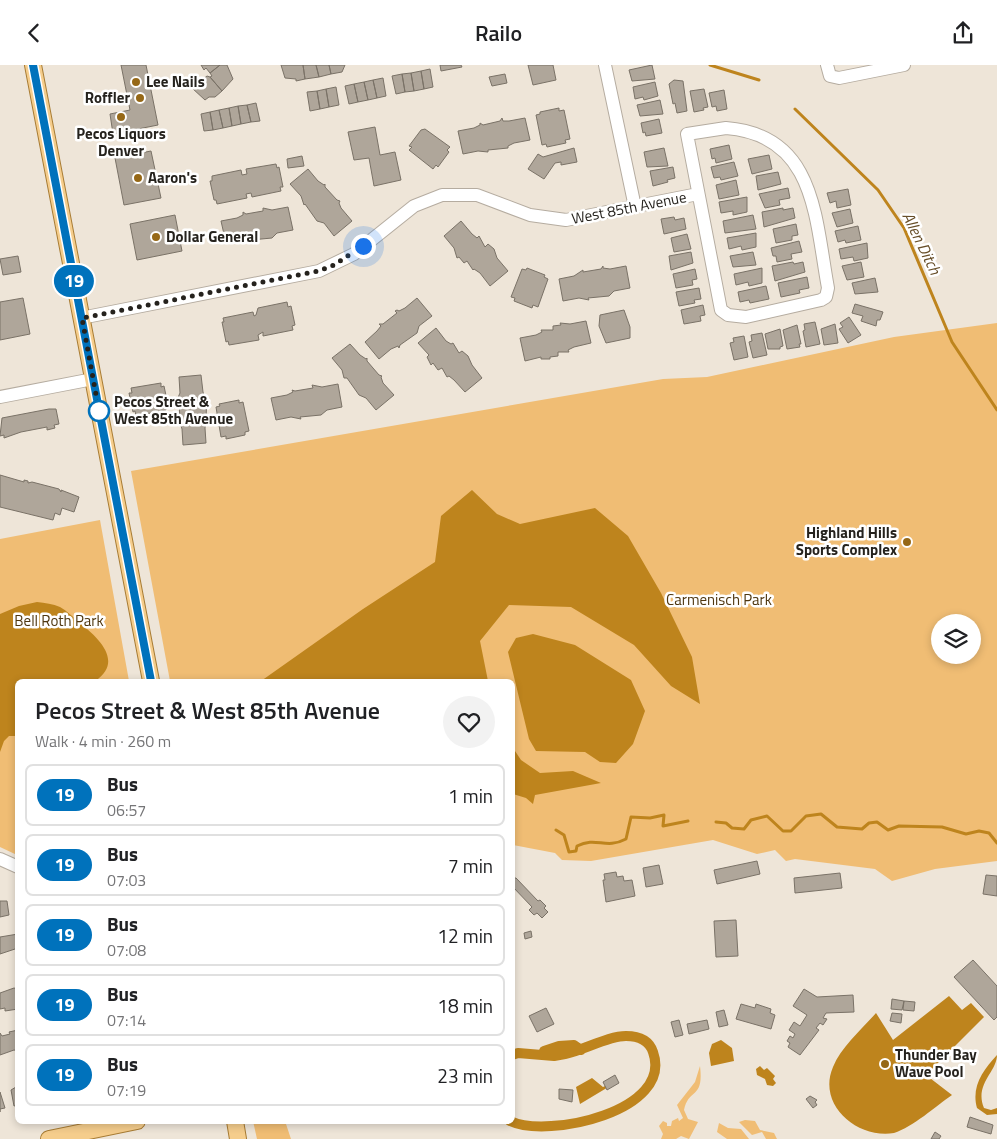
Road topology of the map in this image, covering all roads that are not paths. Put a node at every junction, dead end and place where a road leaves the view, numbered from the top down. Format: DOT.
graph roads {
  1 [pos="33,65"];
  2 [pos="605,65"];
  3 [pos="904,65"];
  4 [pos="828,71"];
  5 [pos="698,194"];
  6 [pos="635,207"];
  7 [pos="82,318"];
  8 [pos="93,379"];
  9 [pos="0,397"];
  10 [pos="151,679"];
  11 [pos="0,859"];
  12 [pos="15,866"];
  13 [pos="106,1124"];
  14 [pos="236,1124"];
  15 [pos="49,1139"];
  16 [pos="238,1139"];
  1 -- 7 [label="main road"];
  2 -- 6 [label="street"];
  3 -- 4 [label="street"];
  5 -- 5 [label="street"];
  5 -- 6 [label="street, West 85th Avenue"];
  6 -- 7 [label="street, West 85th Avenue"];
  7 -- 8 [label="main road"];
  8 -- 9 [label="street"];
  8 -- 10 [label="main road"];
  11 -- 12 [label="street"];
  13 -- 15 [label="main road"];
  14 -- 16 [label="main road"];
}
